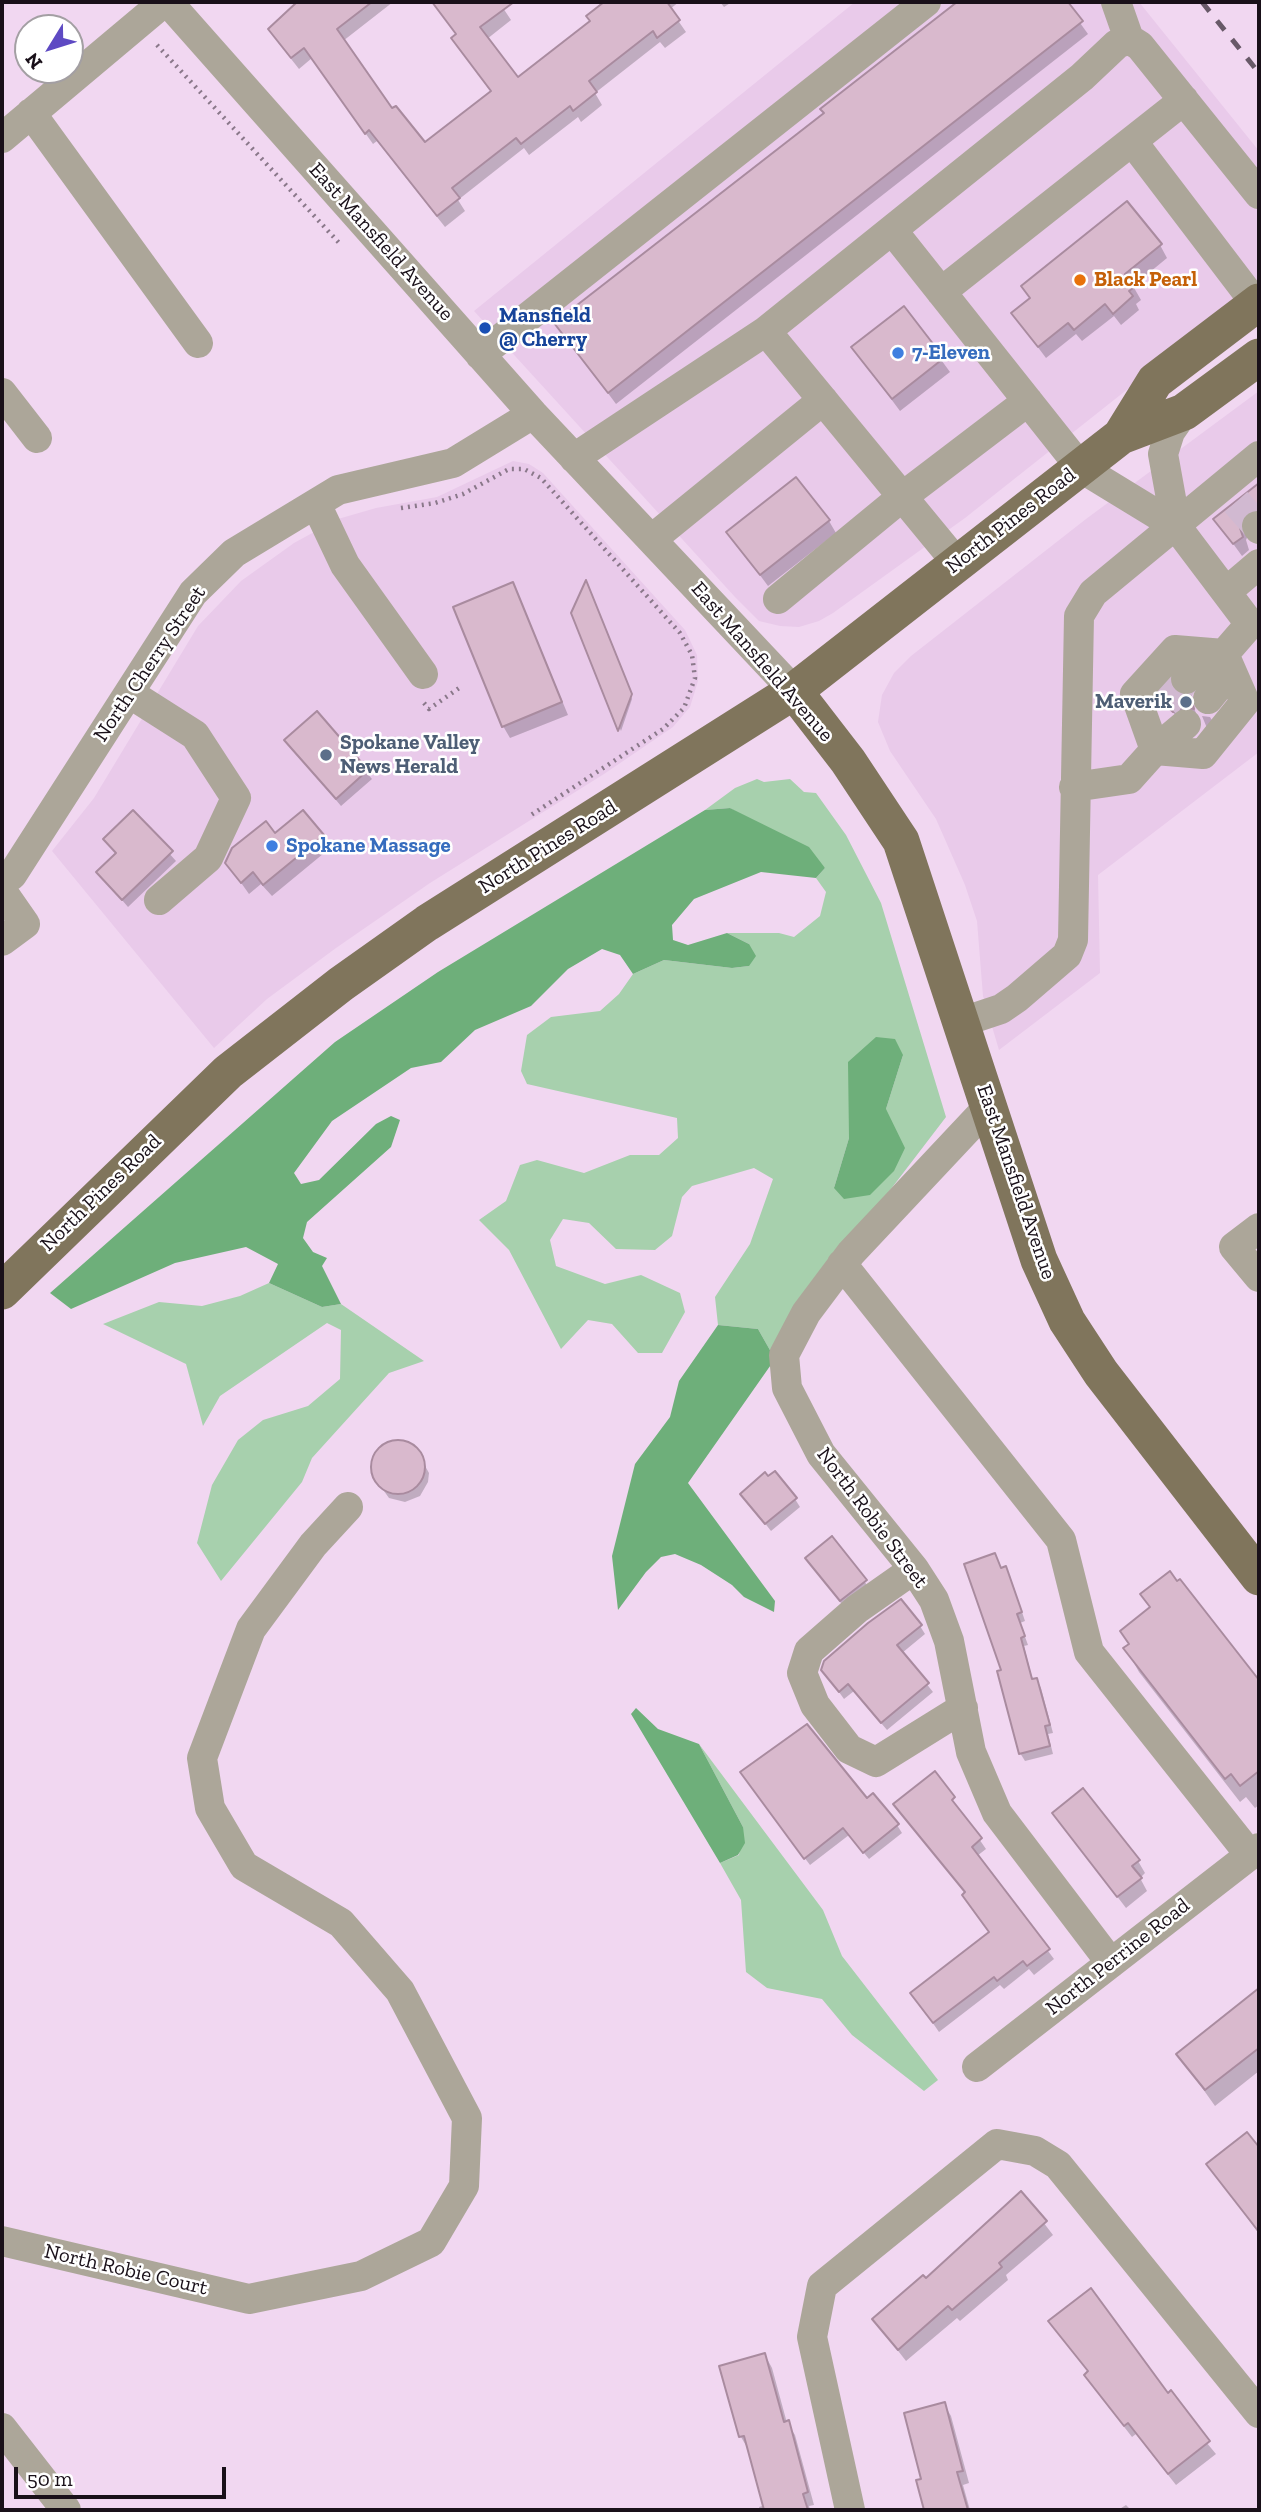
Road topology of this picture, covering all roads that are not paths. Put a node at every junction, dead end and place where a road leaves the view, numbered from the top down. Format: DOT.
graph roads {
  1 [pos="166,2"];
  2 [pos="926,2"];
  3 [pos="1116,2"];
  4 [pos="1129,39"];
  5 [pos="1184,100"];
  6 [pos="31,113"];
  7 [pos="2,138"];
  8 [pos="1132,141"];
  9 [pos="1259,194"];
  10 [pos="892,230"];
  11 [pos="941,292"];
  12 [pos="1258,303"];
  13 [pos="766,331"];
  14 [pos="198,343"];
  15 [pos="480,355"];
  16 [pos="1259,358"];
  17 [pos="2,393"];
  18 [pos="823,400"];
  19 [pos="1028,401"];
  20 [pos="1184,412"];
  21 [pos="533,414"];
  22 [pos="1121,436"];
  23 [pos="37,438"];
  24 [pos="575,458"];
  25 [pos="1257,462"];
  26 [pos="1081,468"];
  27 [pos="902,497"];
  28 [pos="316,504"];
  29 [pos="1176,526"];
  30 [pos="652,539"];
  31 [pos="957,564"];
  32 [pos="1259,564"];
  33 [pos="1226,592"];
  34 [pos="778,599"];
  35 [pos="1224,654"];
  36 [pos="423,674"];
  37 [pos="1186,679"];
  38 [pos="794,691"];
  39 [pos="129,693"];
  40 [pos="1208,699"];
  41 [pos="1176,714"];
  42 [pos="1155,750"];
  43 [pos="1074,787"];
  44 [pos="2,883"];
  45 [pos="2,891"];
  46 [pos="159,900"];
  47 [pos="2,942"];
  48 [pos="962,1022"];
  49 [pos="990,1105"];
  50 [pos="1259,1228"];
  51 [pos="842,1264"];
  52 [pos="1259,1277"];
  53 [pos="2,1291"];
  54 [pos="348,1507"];
  55 [pos="914,1569"];
  56 [pos="1259,1577"];
  57 [pos="963,1708"];
  58 [pos="1255,1852"];
  59 [pos="1111,1963"];
  60 [pos="977,2067"];
  61 [pos="2,2241"];
  62 [pos="1259,2413"];
  63 [pos="2,2428"];
  64 [pos="66,2510"];
  65 [pos="850,2510"];
  1 -- 6 [label="street"];
  1 -- 15 [label="street, East Mansfield Avenue"];
  2 -- 15 [label="street"];
  3 -- 4 [label="street"];
  4 -- 5 [label="street"];
  4 -- 10 [label="street"];
  5 -- 8 [label="street"];
  5 -- 9 [label="street"];
  6 -- 7 [label="street"];
  6 -- 14 [label="street"];
  8 -- 11 [label="street"];
  8 -- 12 [label="street"];
  10 -- 11 [label="street"];
  10 -- 13 [label="street"];
  11 -- 19 [label="street"];
  12 -- 22 [label="main road, North Pines Road"];
  13 -- 18 [label="street"];
  13 -- 24 [label="street"];
  15 -- 21 [label="street, East Mansfield Avenue"];
  16 -- 20 [label="main road, North Pines Road"];
  17 -- 23 [label="street"];
  18 -- 27 [label="street"];
  18 -- 30 [label="street"];
  19 -- 26 [label="street"];
  19 -- 27 [label="street"];
  20 -- 22 [label="main road, North Pines Road"];
  20 -- 29 [label="street"];
  21 -- 24 [label="street, East Mansfield Avenue"];
  21 -- 28 [label="street, North Cherry Street"];
  22 -- 26 [label="main road, North Pines Road"];
  24 -- 30 [label="street, East Mansfield Avenue"];
  25 -- 29 [label="street"];
  26 -- 29 [label="street"];
  26 -- 31 [label="main road, North Pines Road"];
  27 -- 31 [label="street"];
  27 -- 34 [label="street"];
  28 -- 36 [label="street"];
  28 -- 39 [label="street, North Cherry Street"];
  29 -- 33 [label="street"];
  29 -- 43 [label="street"];
  30 -- 38 [label="street, East Mansfield Avenue"];
  31 -- 38 [label="main road, North Pines Road"];
  32 -- 33 [label="street"];
  33 -- 35 [label="street"];
  35 -- 37 [label="street"];
  35 -- 40 [label="street"];
  35 -- 42 [label="street"];
  35 -- 42 [label="street"];
  38 -- 48 [label="main road, East Mansfield Avenue"];
  38 -- 53 [label="main road, North Pines Road"];
  39 -- 44 [label="street, North Cherry Street"];
  39 -- 46 [label="street"];
  41 -- 42 [label="street"];
  42 -- 43 [label="street"];
  43 -- 48 [label="street"];
  45 -- 47 [label="street"];
  48 -- 49 [label="main road, East Mansfield Avenue"];
  49 -- 51 [label="street, North Robie Street"];
  49 -- 56 [label="main road, East Mansfield Avenue"];
  50 -- 52 [label="street"];
  51 -- 55 [label="street, North Robie Street"];
  51 -- 58 [label="street"];
  54 -- 61 [label="street, North Robie Court"];
  55 -- 57 [label="street, North Robie Street"];
  55 -- 57 [label="street"];
  57 -- 59 [label="street, North Robie Street"];
  58 -- 59 [label="street, North Perrine Road"];
  59 -- 60 [label="street, North Perrine Road"];
  62 -- 65 [label="street"];
  63 -- 64 [label="street"];
}
